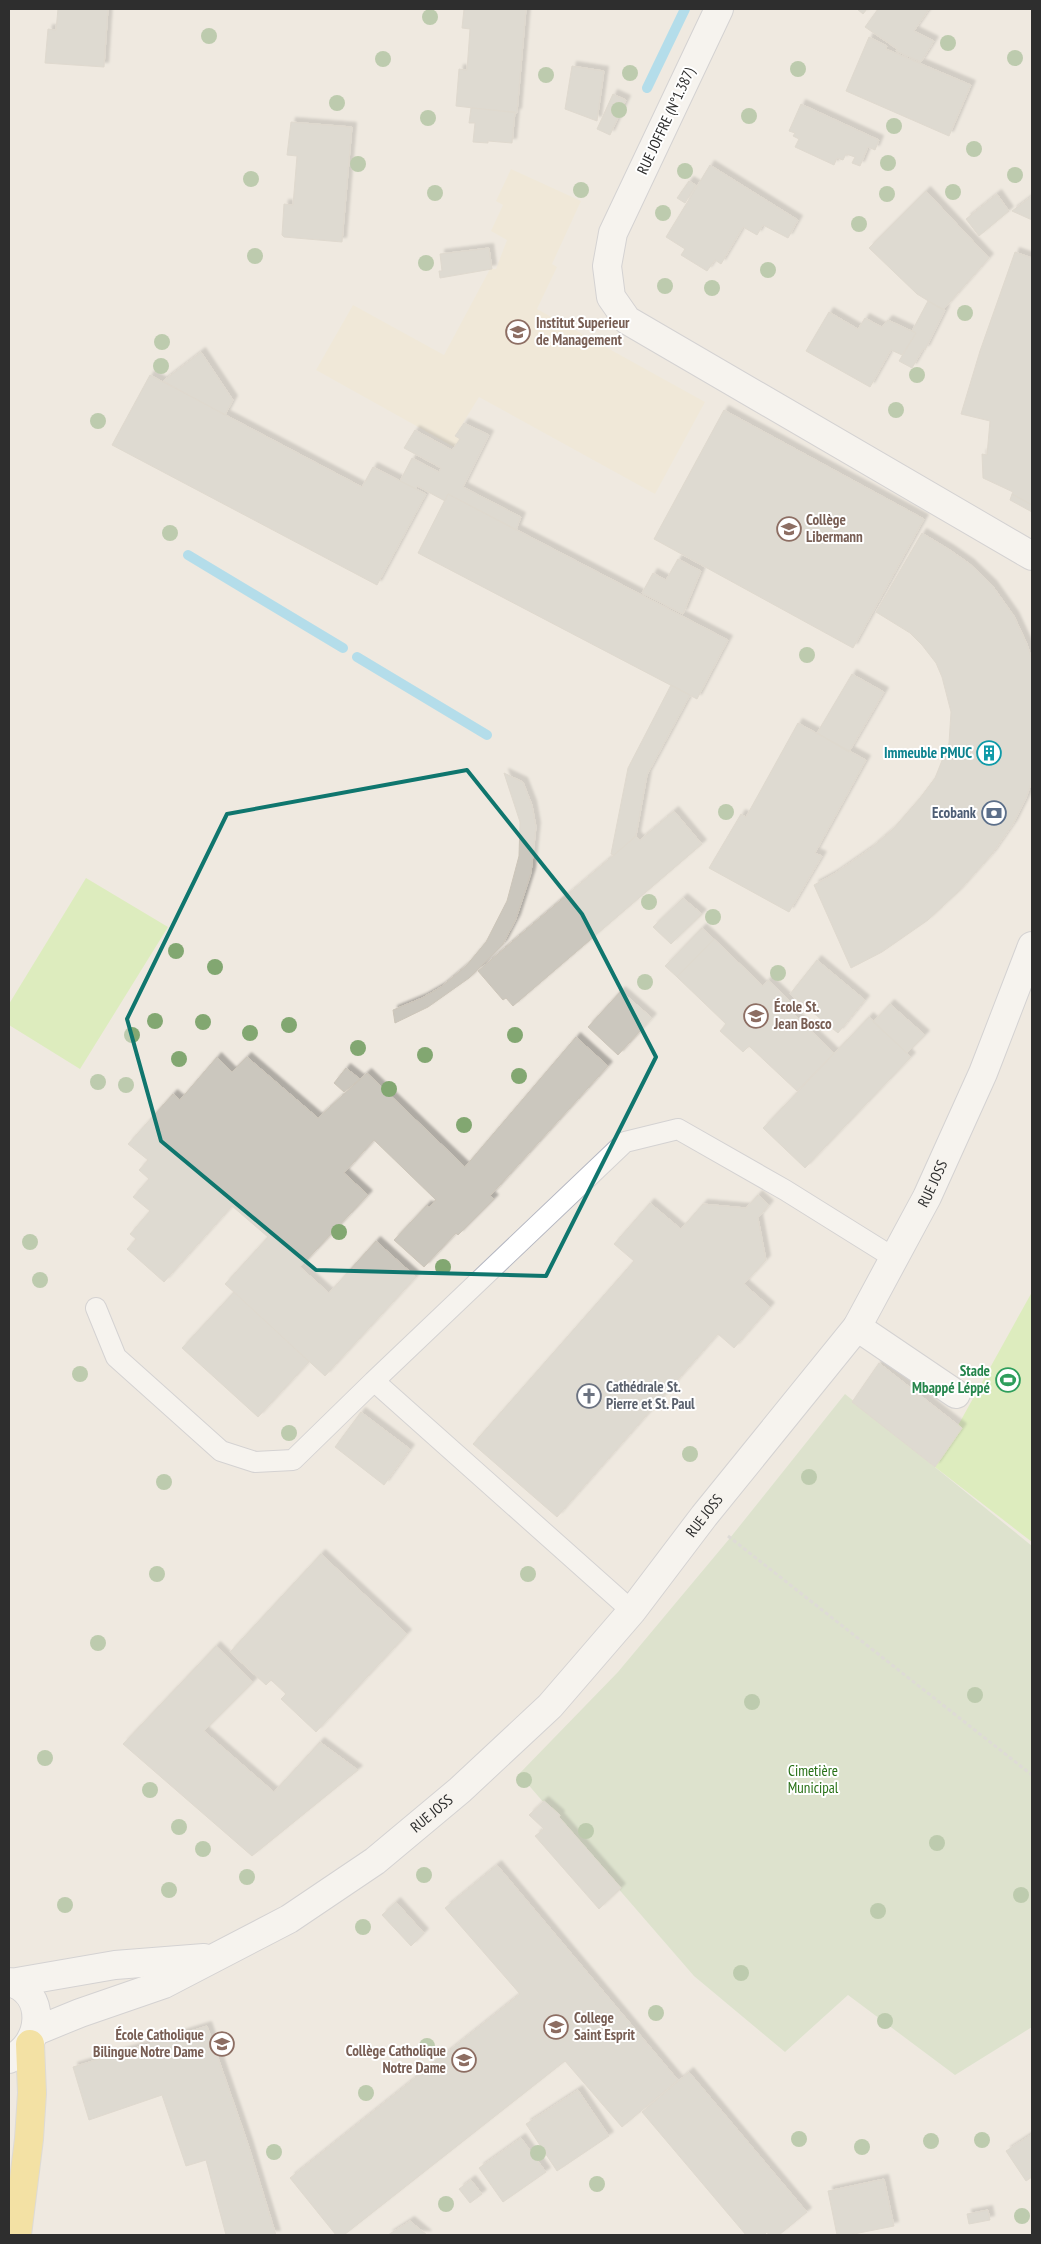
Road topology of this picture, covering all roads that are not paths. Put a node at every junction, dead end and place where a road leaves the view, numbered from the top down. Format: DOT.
graph roads {
  1 [pos="719,9"];
  2 [pos="1032,556"];
  3 [pos="1032,946"];
  4 [pos="894,1258"];
  5 [pos="96,1308"];
  6 [pos="857,1327"];
  7 [pos="374,1381"];
  8 [pos="956,1394"];
  9 [pos="632,1611"];
  10 [pos="218,1957"];
  11 [pos="10,1983"];
  12 [pos="25,2045"];
  13 [pos="18,2235"];
  1 -- 2 [label="main road, RUE JOFFRE (N°1.387)"];
  3 -- 4 [label="main road, RUE JOSS"];
  4 -- 6 [label="main road, RUE JOSS"];
  4 -- 7 [label="lane"];
  5 -- 7 [label="lane"];
  6 -- 8 [label="main road"];
  6 -- 9 [label="main road, RUE JOSS"];
  7 -- 9 [label="lane"];
  9 -- 10 [label="main road, RUE JOSS"];
  10 -- 11 [label="main road"];
  10 -- 12 [label="main road, RUE JOSS"];
  11 -- 12 [label="main road"];
  12 -- 13 [label="main road"];
}
